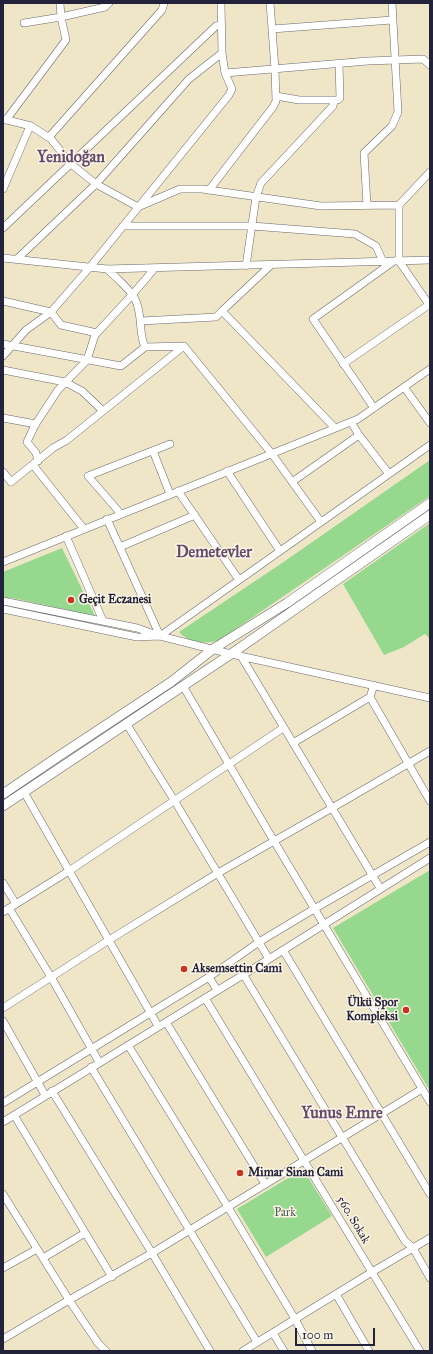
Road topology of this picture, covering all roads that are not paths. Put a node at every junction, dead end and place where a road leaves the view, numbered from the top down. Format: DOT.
graph roads {
  1 [pos="60,3"];
  2 [pos="109,3"];
  3 [pos="164,3"];
  4 [pos="221,3"];
  5 [pos="270,3"];
  6 [pos="392,3"];
  7 [pos="61,16"];
  8 [pos="392,20"];
  9 [pos="24,24"];
  10 [pos="221,25"];
  11 [pos="272,28"];
  12 [pos="222,53"];
  13 [pos="394,60"];
  14 [pos="339,64"];
  15 [pos="430,65"];
  16 [pos="275,69"];
  17 [pos="225,74"];
  18 [pos="276,96"];
  19 [pos="334,101"];
  20 [pos="4,120"];
  21 [pos="30,126"];
  22 [pos="49,138"];
  23 [pos="71,164"];
  24 [pos="430,172"];
  25 [pos="96,184"];
  26 [pos="3,189"];
  27 [pos="209,190"];
  28 [pos="256,197"];
  29 [pos="399,205"];
  30 [pos="367,206"];
  31 [pos="138,207"];
  32 [pos="123,226"];
  33 [pos="252,226"];
  34 [pos="3,228"];
  35 [pos="3,258"];
  36 [pos="17,259"];
  37 [pos="430,260"];
  38 [pos="396,261"];
  39 [pos="383,262"];
  40 [pos="271,265"];
  41 [pos="246,266"];
  42 [pos="90,267"];
  43 [pos="155,268"];
  44 [pos="108,269"];
  45 [pos="132,295"];
  46 [pos="3,301"];
  47 [pos="430,305"];
  48 [pos="222,311"];
  49 [pos="51,312"];
  50 [pos="141,322"];
  51 [pos="97,333"];
  52 [pos="3,344"];
  53 [pos="12,346"];
  54 [pos="184,346"];
  55 [pos="145,347"];
  56 [pos="3,356"];
  57 [pos="87,360"];
  58 [pos="343,364"];
  59 [pos="430,369"];
  60 [pos="3,370"];
  61 [pos="65,382"];
  62 [pos="404,387"];
  63 [pos="374,408"];
  64 [pos="103,411"];
  65 [pos="3,418"];
  66 [pos="351,422"];
  67 [pos="430,423"];
  68 [pos="36,424"];
  69 [pos="335,428"];
  70 [pos="359,435"];
  71 [pos="170,444"];
  72 [pos="430,445"];
  73 [pos="153,451"];
  74 [pos="272,454"];
  75 [pos="35,463"];
  76 [pos="227,471"];
  77 [pos="3,472"];
  78 [pos="389,474"];
  79 [pos="292,482"];
  80 [pos="178,491"];
  81 [pos="170,494"];
  82 [pos="430,503"];
  83 [pos="121,514"];
  84 [pos="195,515"];
  85 [pos="430,515"];
  86 [pos="108,519"];
  87 [pos="321,522"];
  88 [pos="84,529"];
  89 [pos="66,536"];
  90 [pos="120,547"];
  91 [pos="280,551"];
  92 [pos="3,562"];
  93 [pos="239,580"];
  94 [pos="3,601"];
  95 [pos="3,609"];
  96 [pos="103,621"];
  97 [pos="160,636"];
  98 [pos="213,649"];
  99 [pos="231,654"];
  100 [pos="242,656"];
  101 [pos="183,686"];
  102 [pos="374,686"];
  103 [pos="370,697"];
  104 [pos="430,698"];
  105 [pos="126,723"];
  106 [pos="283,728"];
  107 [pos="293,744"];
  108 [pos="430,751"];
  109 [pos="409,763"];
  110 [pos="229,764"];
  111 [pos="24,792"];
  112 [pos="3,794"];
  113 [pos="174,800"];
  114 [pos="430,801"];
  115 [pos="3,806"];
  116 [pos="332,808"];
  117 [pos="274,841"];
  118 [pos="430,842"];
  119 [pos="430,858"];
  120 [pos="69,871"];
  121 [pos="218,873"];
  122 [pos="373,875"];
  123 [pos="3,883"];
  124 [pos="380,888"];
  125 [pos="16,904"];
  126 [pos="314,909"];
  127 [pos="6,910"];
  128 [pos="324,925"];
  129 [pos="109,940"];
  130 [pos="259,942"];
  131 [pos="282,950"];
  132 [pos="269,959"];
  133 [pos="244,974"];
  134 [pos="209,976"];
  135 [pos="51,977"];
  136 [pos="217,990"];
  137 [pos="205,998"];
  138 [pos="3,1008"];
  139 [pos="151,1013"];
  140 [pos="3,1021"];
  141 [pos="166,1022"];
  142 [pos="158,1026"];
  143 [pos="128,1045"];
  144 [pos="91,1049"];
  145 [pos="99,1062"];
  146 [pos="91,1067"];
  147 [pos="38,1082"];
  148 [pos="422,1089"];
  149 [pos="52,1091"];
  150 [pos="45,1095"];
  151 [pos="430,1102"];
  152 [pos="3,1103"];
  153 [pos="381,1114"];
  154 [pos="14,1115"];
  155 [pos="3,1122"];
  156 [pos="342,1137"];
  157 [pos="304,1160"];
  158 [pos="265,1184"];
  159 [pos="430,1194"];
  160 [pos="4,1196"];
  161 [pos="228,1206"];
  162 [pos="189,1231"];
  163 [pos="85,1233"];
  164 [pos="430,1238"];
  165 [pos="412,1248"];
  166 [pos="37,1249"];
  167 [pos="152,1253"];
  168 [pos="43,1258"];
  169 [pos="3,1268"];
  170 [pos="372,1272"];
  171 [pos="112,1277"];
  172 [pos="430,1278"];
  173 [pos="336,1294"];
  174 [pos="68,1300"];
  175 [pos="295,1319"];
  176 [pos="273,1333"];
  177 [pos="3,1339"];
  178 [pos="257,1342"];
  179 [pos="106,1351"];
  180 [pos="210,1351"];
  181 [pos="243,1351"];
  182 [pos="284,1351"];
  183 [pos="312,1351"];
  184 [pos="369,1351"];
  185 [pos="420,1351"];
  1 -- 7 [label="street"];
  2 -- 7 [label="street"];
  3 -- 22 [label="street"];
  4 -- 10 [label="street"];
  5 -- 11 [label="street"];
  6 -- 8 [label="street"];
  7 -- 9 [label="street"];
  7 -- 20 [label="street"];
  8 -- 11 [label="street"];
  8 -- 13 [label="street"];
  10 -- 12 [label="street"];
  10 -- 23 [label="street"];
  11 -- 16 [label="street"];
  12 -- 17 [label="street"];
  12 -- 25 [label="street"];
  13 -- 14 [label="street"];
  13 -- 15 [label="street"];
  13 -- 30 [label="street"];
  14 -- 16 [label="street"];
  14 -- 19 [label="street"];
  16 -- 17 [label="street"];
  16 -- 18 [label="street"];
  17 -- 31 [label="street"];
  18 -- 19 [label="street"];
  18 -- 27 [label="street"];
  19 -- 28 [label="street"];
  20 -- 21 [label="street"];
  21 -- 22 [label="street"];
  21 -- 26 [label="street"];
  22 -- 23 [label="street"];
  23 -- 25 [label="street"];
  23 -- 34 [label="street"];
  24 -- 29 [label="street"];
  25 -- 31 [label="street"];
  25 -- 36 [label="street"];
  27 -- 28 [label="street"];
  27 -- 31 [label="street"];
  28 -- 30 [label="street"];
  28 -- 33 [label="street"];
  29 -- 30 [label="street"];
  29 -- 38 [label="street"];
  31 -- 32 [label="street"];
  32 -- 33 [label="street"];
  32 -- 42 [label="street"];
  33 -- 39 [label="street"];
  33 -- 41 [label="street"];
  35 -- 36 [label="street"];
  36 -- 42 [label="street"];
  37 -- 38 [label="street"];
  38 -- 39 [label="street"];
  38 -- 47 [label="street"];
  38 -- 58 [label="street"];
  39 -- 40 [label="street"];
  40 -- 41 [label="street"];
  40 -- 48 [label="street"];
  41 -- 43 [label="street"];
  42 -- 44 [label="street"];
  42 -- 49 [label="street"];
  43 -- 44 [label="street"];
  43 -- 45 [label="street"];
  44 -- 45 [label="street"];
  45 -- 50 [label="street"];
  45 -- 51 [label="street"];
  46 -- 49 [label="street"];
  47 -- 58 [label="street"];
  48 -- 50 [label="street"];
  48 -- 69 [label="street"];
  49 -- 51 [label="street"];
  49 -- 53 [label="street"];
  50 -- 55 [label="street"];
  51 -- 57 [label="street"];
  52 -- 53 [label="street"];
  53 -- 56 [label="street"];
  53 -- 57 [label="street"];
  54 -- 55 [label="street"];
  54 -- 64 [label="street"];
  54 -- 74 [label="street"];
  55 -- 57 [label="street"];
  57 -- 61 [label="street"];
  58 -- 63 [label="street"];
  59 -- 62 [label="street"];
  60 -- 61 [label="street"];
  61 -- 64 [label="street"];
  61 -- 68 [label="street"];
  62 -- 63 [label="street"];
  62 -- 67 [label="street"];
  63 -- 66 [label="street"];
  64 -- 75 [label="street"];
  65 -- 68 [label="street"];
  66 -- 69 [label="street"];
  66 -- 70 [label="street"];
  68 -- 75 [label="street"];
  69 -- 74 [label="street"];
  70 -- 78 [label="street"];
  70 -- 79 [label="street"];
  71 -- 73 [label="street"];
  72 -- 78 [label="street"];
  73 -- 81 [label="street"];
  73 -- 83 [label="street"];
  74 -- 76 [label="street"];
  74 -- 79 [label="street"];
  75 -- 77 [label="street"];
  75 -- 88 [label="street"];
  76 -- 80 [label="street"];
  76 -- 91 [label="street"];
  78 -- 87 [label="street"];
  79 -- 87 [label="street"];
  80 -- 81 [label="street"];
  80 -- 84 [label="street"];
  81 -- 83 [label="street"];
  82 -- 98 [label="main road"];
  83 -- 86 [label="street"];
  84 -- 90 [label="street"];
  84 -- 93 [label="street"];
  85 -- 99 [label="main road"];
  86 -- 88 [label="street"];
  86 -- 90 [label="street"];
  87 -- 91 [label="street"];
  88 -- 89 [label="street"];
  89 -- 92 [label="street"];
  89 -- 96 [label="street"];
  90 -- 97 [label="street"];
  91 -- 93 [label="street"];
  93 -- 97 [label="street"];
  94 -- 96 [label="street"];
  95 -- 97 [label="street"];
  96 -- 97 [label="street"];
  97 -- 98 [label="street"];
  98 -- 99 [label="street"];
  98 -- 112 [label="main road"];
  99 -- 100 [label="street"];
  99 -- 101 [label="main road"];
  100 -- 102 [label="street"];
  100 -- 106 [label="street"];
  101 -- 105 [label="main road"];
  101 -- 110 [label="street"];
  102 -- 103 [label="street"];
  102 -- 104 [label="street"];
  103 -- 107 [label="street"];
  103 -- 109 [label="street"];
  105 -- 111 [label="main road"];
  105 -- 113 [label="street"];
  106 -- 107 [label="street"];
  106 -- 110 [label="street"];
  107 -- 116 [label="street"];
  108 -- 109 [label="street"];
  109 -- 114 [label="street"];
  109 -- 116 [label="street"];
  110 -- 113 [label="street"];
  110 -- 117 [label="street"];
  111 -- 115 [label="main road"];
  111 -- 120 [label="street"];
  113 -- 120 [label="street"];
  113 -- 121 [label="street"];
  116 -- 117 [label="street"];
  116 -- 122 [label="street"];
  117 -- 121 [label="street"];
  117 -- 126 [label="street"];
  118 -- 122 [label="street"];
  119 -- 124 [label="street"];
  120 -- 125 [label="street"];
  120 -- 129 [label="street"];
  121 -- 129 [label="street"];
  121 -- 130 [label="street"];
  122 -- 124 [label="street"];
  122 -- 126 [label="street"];
  123 -- 125 [label="street"];
  124 -- 128 [label="street"];
  125 -- 127 [label="street"];
  126 -- 128 [label="street"];
  126 -- 130 [label="street"];
  127 -- 135 [label="street"];
  128 -- 131 [label="street"];
  128 -- 148 [label="street"];
  129 -- 135 [label="street"];
  129 -- 139 [label="street"];
  130 -- 132 [label="street"];
  130 -- 134 [label="street"];
  131 -- 132 [label="street"];
  131 -- 153 [label="street"];
  132 -- 133 [label="street"];
  133 -- 136 [label="street"];
  133 -- 156 [label="street"];
  134 -- 136 [label="street"];
  134 -- 139 [label="street"];
  135 -- 138 [label="street"];
  135 -- 144 [label="street"];
  136 -- 137 [label="street"];
  137 -- 141 [label="street"];
  137 -- 157 [label="street, 560. Sokak"];
  139 -- 142 [label="street"];
  139 -- 144 [label="street"];
  140 -- 147 [label="street"];
  141 -- 142 [label="street"];
  141 -- 158 [label="street"];
  142 -- 143 [label="street"];
  143 -- 145 [label="street"];
  143 -- 161 [label="street"];
  144 -- 145 [label="street"];
  144 -- 147 [label="street"];
  145 -- 146 [label="street"];
  146 -- 149 [label="street"];
  146 -- 162 [label="street"];
  147 -- 150 [label="street"];
  147 -- 152 [label="street"];
  148 -- 151 [label="street"];
  148 -- 153 [label="street"];
  149 -- 150 [label="street"];
  149 -- 167 [label="street"];
  150 -- 154 [label="street"];
  153 -- 156 [label="street"];
  153 -- 159 [label="street"];
  154 -- 155 [label="street"];
  154 -- 163 [label="street"];
  156 -- 157 [label="street"];
  156 -- 165 [label="street"];
  157 -- 158 [label="street"];
  157 -- 170 [label="street, 560. Sokak"];
  158 -- 161 [label="street"];
  160 -- 166 [label="street"];
  161 -- 162 [label="street"];
  161 -- 175 [label="street"];
  162 -- 167 [label="street"];
  162 -- 178 [label="street"];
  163 -- 168 [label="street"];
  163 -- 171 [label="street"];
  164 -- 165 [label="street"];
  165 -- 170 [label="street"];
  165 -- 172 [label="street"];
  166 -- 168 [label="street"];
  166 -- 169 [label="street"];
  167 -- 171 [label="street"];
  167 -- 180 [label="street"];
  168 -- 174 [label="street"];
  170 -- 173 [label="street"];
  170 -- 185 [label="street, 560. Sokak"];
  171 -- 174 [label="street"];
  173 -- 175 [label="street"];
  173 -- 184 [label="street"];
  174 -- 177 [label="street"];
  174 -- 179 [label="street"];
  175 -- 176 [label="street"];
  175 -- 183 [label="street"];
  176 -- 178 [label="street"];
  176 -- 182 [label="street"];
  178 -- 181 [label="street"];
}
